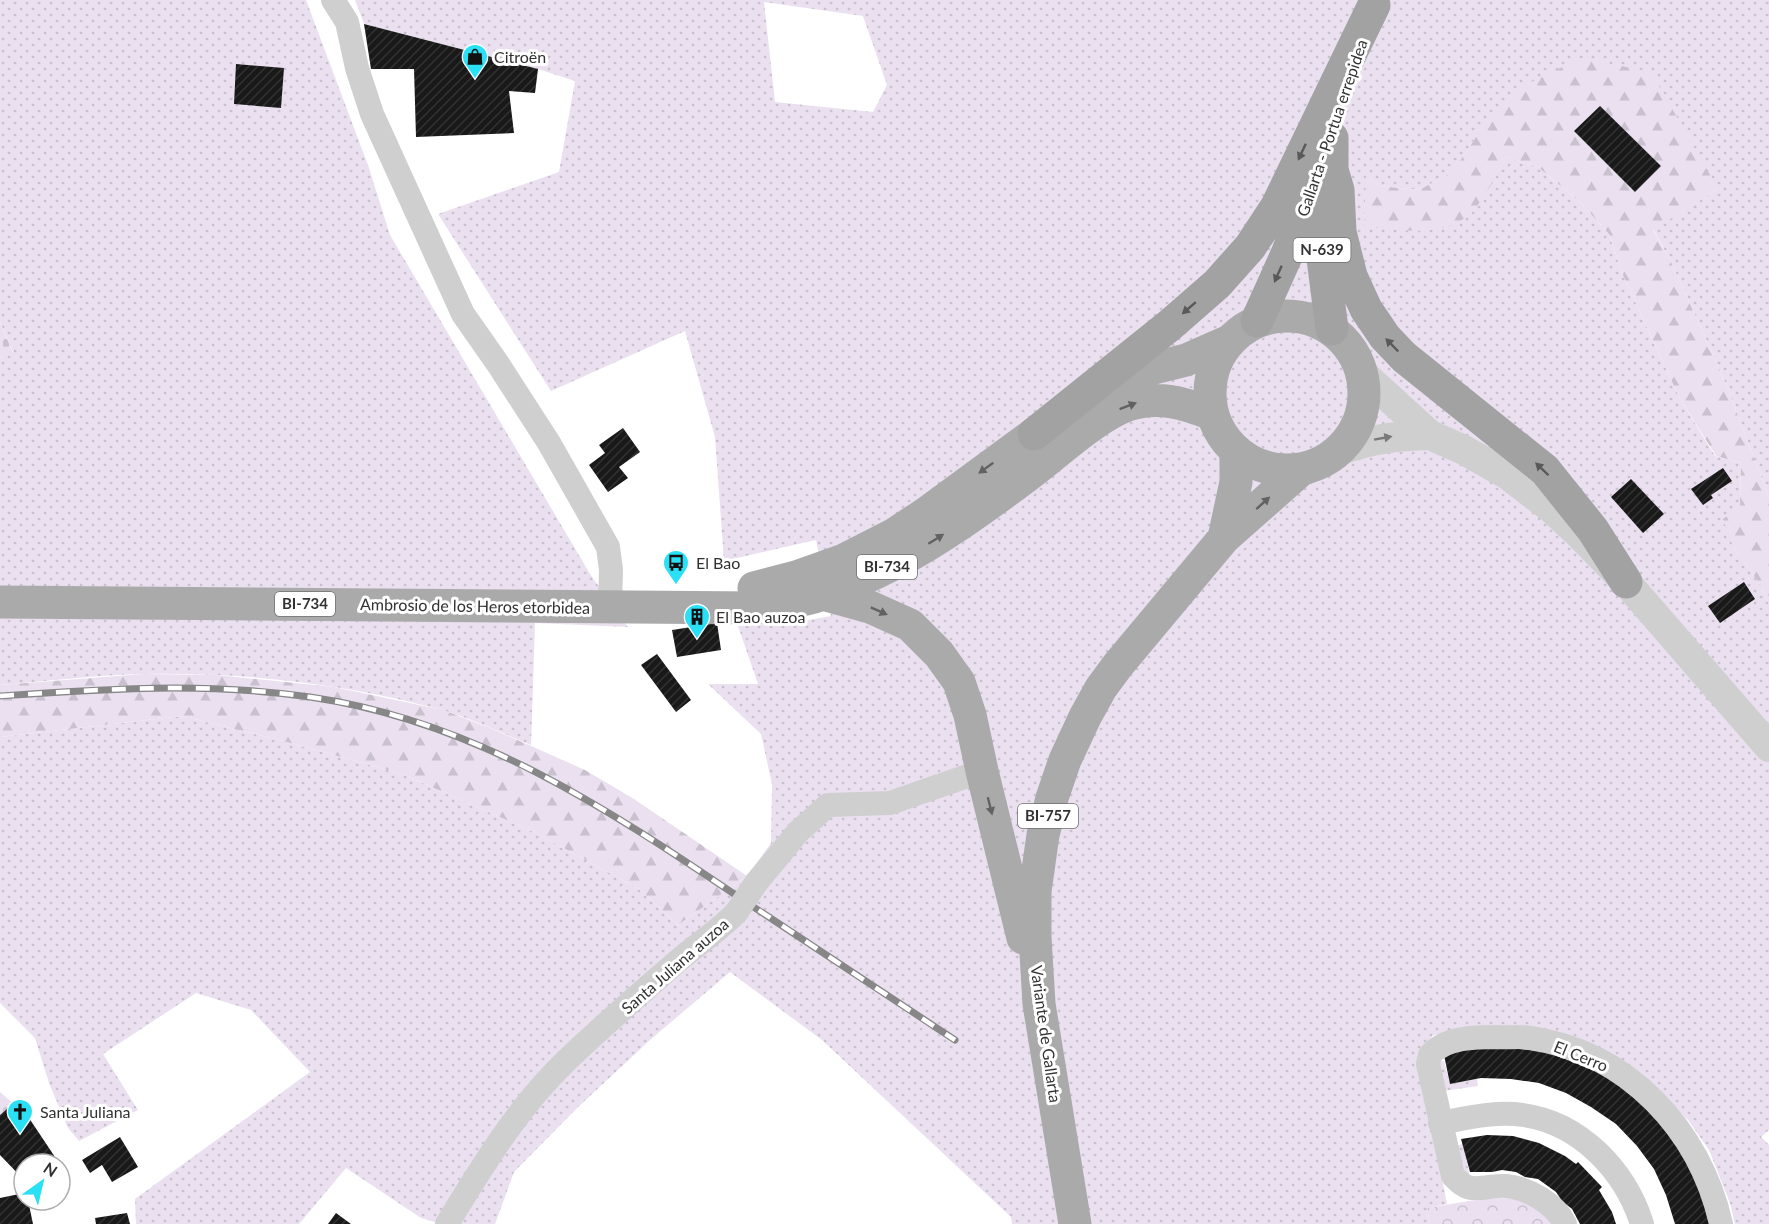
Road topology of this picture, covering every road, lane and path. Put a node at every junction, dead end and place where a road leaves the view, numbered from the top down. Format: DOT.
graph roads {
  1 [pos="333,0"];
  2 [pos="1375,3"];
  3 [pos="1332,154"];
  4 [pos="1257,321"];
  5 [pos="1332,329"];
  6 [pos="1227,342"];
  7 [pos="1362,373"];
  8 [pos="1212,414"];
  9 [pos="1034,434"];
  10 [pos="1430,435"];
  11 [pos="1236,451"];
  12 [pos="1338,451"];
  13 [pos="1302,469"];
  14 [pos="1224,538"];
  15 [pos="1626,582"];
  16 [pos="823,594"];
  17 [pos="0,602"];
  18 [pos="661,606"];
  19 [pos="610,608"];
  20 [pos="1769,747"];
  21 [pos="982,771"];
  22 [pos="1039,1004"];
  23 [pos="1440,1124"];
  24 [pos="447,1224"];
  25 [pos="1075,1224"];
  26 [pos="1565,1224"];
  27 [pos="1642,1224"];
  28 [pos="1721,1224"];
  1 -- 19 [label="street"];
  2 -- 3 [label="highway, Gallarta - Portua errepidea / N-639"];
  2 -- 9 [label="highway, one-way"];
  3 -- 4 [label="highway, Gallarta - Portua errepidea / N-639, one-way"];
  3 -- 5 [label="highway, Gallarta - Portua errepidea / N-639"];
  15 -- 3 [label="highway, one-way"];
  4 -- 5 [label="main road"];
  4 -- 6 [label="main road"];
  5 -- 7 [label="main road"];
  6 -- 8 [label="main road"];
  6 -- 9 [label="main road, BI-734"];
  7 -- 10 [label="street"];
  7 -- 12 [label="main road"];
  8 -- 11 [label="main road"];
  16 -- 8 [label="main road, BI-734, one-way"];
  9 -- 18 [label="main road, BI-734, one-way"];
  12 -- 10 [label="street, one-way"];
  10 -- 15 [label="street"];
  11 -- 13 [label="main road"];
  11 -- 14 [label="main road, Variante de Gallarta / BI-757"];
  12 -- 13 [label="main road"];
  14 -- 13 [label="main road, Variante de Gallarta / BI-757, one-way"];
  14 -- 22 [label="main road, Variante de Gallarta / BI-757"];
  15 -- 20 [label="street"];
  16 -- 18 [label="main road, BI-734"];
  16 -- 21 [label="main road, one-way"];
  17 -- 19 [label="main road, Ambrosio de los Heros etorbidea / BI-734"];
  18 -- 19 [label="main road, Ambrosio de los Heros etorbidea / BI-734"];
  21 -- 22 [label="main road, one-way"];
  21 -- 24 [label="street, Santa Juliana auzoa, bridge"];
  22 -- 25 [label="main road, Variante de Gallarta / BI-757"];
  23 -- 26 [label="street, El Cerro"];
  23 -- 27 [label="street"];
  23 -- 28 [label="street, El Cerro"];
}
